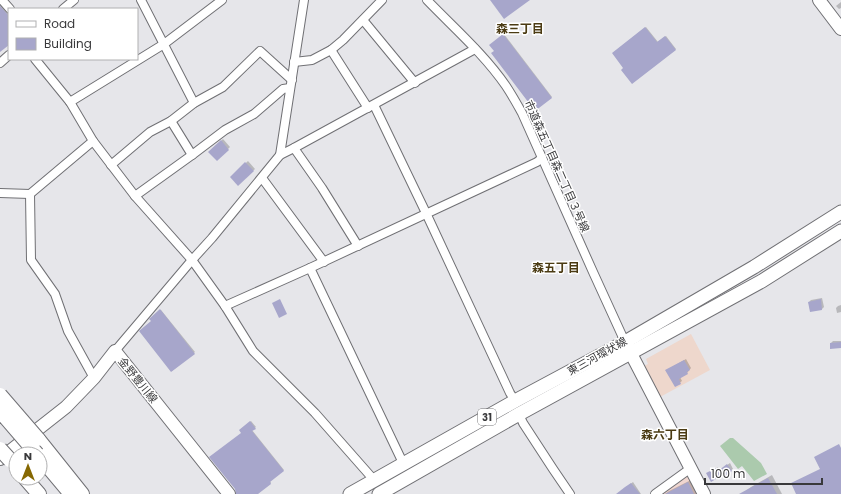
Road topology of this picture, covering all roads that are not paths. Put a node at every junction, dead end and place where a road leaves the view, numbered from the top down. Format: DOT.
graph roads {
  1 [pos="2,0"];
  2 [pos="74,0"];
  3 [pos="141,0"];
  4 [pos="222,0"];
  5 [pos="304,0"];
  6 [pos="382,0"];
  7 [pos="427,0"];
  8 [pos="819,0"];
  9 [pos="9,8"];
  10 [pos="64,8"];
  11 [pos="363,20"];
  12 [pos="841,29"];
  13 [pos="164,44"];
  14 [pos="475,49"];
  15 [pos="331,50"];
  16 [pos="8,56"];
  17 [pos="36,60"];
  18 [pos="294,62"];
  19 [pos="0,63"];
  20 [pos="415,83"];
  21 [pos="291,84"];
  22 [pos="70,102"];
  23 [pos="194,103"];
  24 [pos="371,107"];
  25 [pos="171,121"];
  26 [pos="93,141"];
  27 [pos="294,148"];
  28 [pos="192,154"];
  29 [pos="280,155"];
  30 [pos="542,158"];
  31 [pos="111,164"];
  32 [pos="262,178"];
  33 [pos="0,193"];
  34 [pos="30,194"];
  35 [pos="135,196"];
  36 [pos="841,212"];
  37 [pos="426,213"];
  38 [pos="841,231"];
  39 [pos="358,246"];
  40 [pos="192,260"];
  41 [pos="324,262"];
  42 [pos="310,268"];
  43 [pos="225,306"];
  44 [pos="628,347"];
  45 [pos="115,351"];
  46 [pos="94,378"];
  47 [pos="0,395"];
  48 [pos="517,407"];
  49 [pos="0,411"];
  50 [pos="0,418"];
  51 [pos="23,446"];
  52 [pos="26,446"];
  53 [pos="30,446"];
  54 [pos="0,449"];
  55 [pos="8,461"];
  56 [pos="403,463"];
  57 [pos="48,467"];
  58 [pos="691,468"];
  59 [pos="48,474"];
  60 [pos="374,480"];
  61 [pos="32,486"];
  62 [pos="39,494"];
  63 [pos="65,494"];
  64 [pos="71,494"];
  65 [pos="82,494"];
  66 [pos="229,494"];
  67 [pos="350,494"];
  68 [pos="379,494"];
  69 [pos="570,494"];
  70 [pos="655,494"];
  71 [pos="704,494"];
  1 -- 9 [label="street"];
  2 -- 10 [label="street"];
  3 -- 13 [label="street"];
  4 -- 13 [label="street"];
  5 -- 18 [label="street"];
  6 -- 11 [label="street"];
  7 -- 14 [label="street, 市道森五丁目森二丁目３号線"];
  8 -- 12 [label="main road"];
  11 -- 15 [label="street"];
  11 -- 20 [label="street"];
  13 -- 22 [label="street"];
  13 -- 23 [label="street"];
  14 -- 20 [label="street"];
  14 -- 30 [label="street, 市道森五丁目森二丁目３号線"];
  15 -- 18 [label="street"];
  15 -- 24 [label="street"];
  16 -- 19 [label="street"];
  17 -- 22 [label="street"];
  18 -- 21 [label="street"];
  20 -- 24 [label="street"];
  21 -- 23 [label="street"];
  21 -- 28 [label="street"];
  21 -- 29 [label="street"];
  22 -- 26 [label="street"];
  23 -- 25 [label="street"];
  24 -- 27 [label="street"];
  24 -- 37 [label="street"];
  25 -- 28 [label="street"];
  25 -- 31 [label="street"];
  26 -- 31 [label="street"];
  26 -- 34 [label="street"];
  27 -- 29 [label="street"];
  27 -- 39 [label="street"];
  28 -- 35 [label="street"];
  29 -- 32 [label="street"];
  30 -- 37 [label="street"];
  30 -- 44 [label="street, 市道森五丁目森二丁目３号線"];
  31 -- 35 [label="street"];
  32 -- 40 [label="street"];
  32 -- 41 [label="street"];
  33 -- 34 [label="street"];
  34 -- 46 [label="street"];
  35 -- 40 [label="street"];
  36 -- 44 [label="main road, 東三河環状線 / 31"];
  37 -- 39 [label="street"];
  37 -- 48 [label="street"];
  38 -- 44 [label="main road, 東三河環状線 / 31"];
  39 -- 41 [label="street"];
  40 -- 43 [label="street"];
  40 -- 45 [label="street"];
  41 -- 42 [label="street"];
  42 -- 43 [label="street"];
  42 -- 56 [label="street"];
  43 -- 60 [label="street"];
  44 -- 48 [label="main road, 東三河環状線 / 31"];
  44 -- 58 [label="main road"];
  45 -- 46 [label="main road, 金野豊川線"];
  45 -- 66 [label="main road, 金野豊川線"];
  46 -- 52 [label="main road, 金野豊川線"];
  47 -- 65 [label="highway, bridge"];
  48 -- 56 [label="main road, 東三河環状線 / 31"];
  48 -- 68 [label="main road, 東三河環状線 / 31"];
  48 -- 69 [label="street"];
  49 -- 53 [label="highway, bridge"];
  50 -- 51 [label="highway"];
  54 -- 55 [label="highway, bridge"];
  56 -- 60 [label="main road, 東三河環状線 / 31"];
  57 -- 64 [label="highway"];
  58 -- 70 [label="street"];
  58 -- 71 [label="main road"];
  59 -- 63 [label="highway"];
  60 -- 67 [label="main road, 東三河環状線 / 31"];
  61 -- 62 [label="highway"];
}
